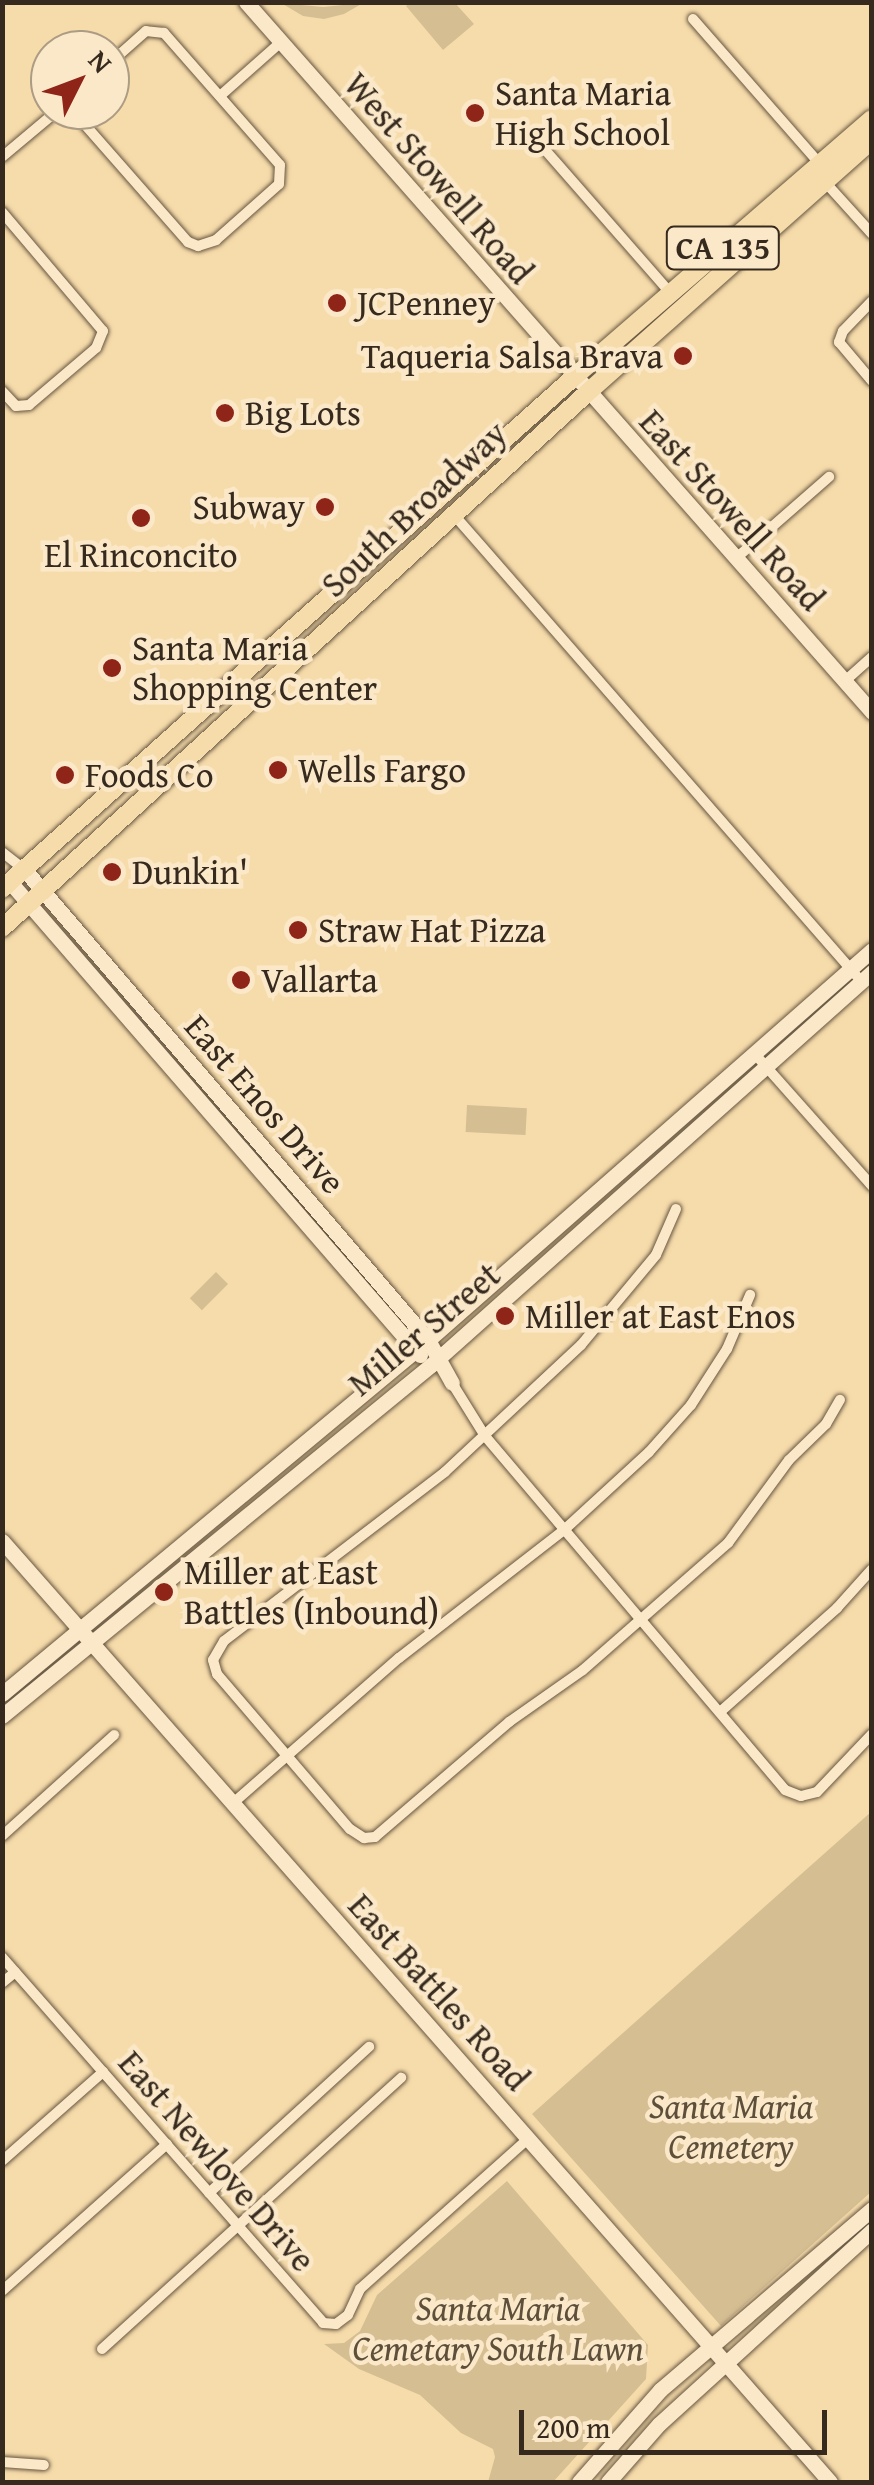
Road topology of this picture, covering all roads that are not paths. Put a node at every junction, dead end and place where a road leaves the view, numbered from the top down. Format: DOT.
graph roads {
  1 [pos="246,2"];
  2 [pos="693,19"];
  3 [pos="281,42"];
  4 [pos="130,45"];
  5 [pos="220,96"];
  6 [pos="872,118"];
  7 [pos="34,130"];
  8 [pos="90,130"];
  9 [pos="872,140"];
  10 [pos="547,152"];
  11 [pos="2,157"];
  12 [pos="822,173"];
  13 [pos="2,212"];
  14 [pos="872,234"];
  15 [pos="677,300"];
  16 [pos="872,301"];
  17 [pos="574,377"];
  18 [pos="872,382"];
  19 [pos="2,391"];
  20 [pos="587,392"];
  21 [pos="829,478"];
  22 [pos="456,516"];
  23 [pos="735,559"];
  24 [pos="872,657"];
  25 [pos="844,681"];
  26 [pos="872,712"];
  27 [pos="2,852"];
  28 [pos="10,877"];
  29 [pos="36,898"];
  30 [pos="2,928"];
  31 [pos="872,950"];
  32 [pos="861,974"];
  33 [pos="754,1053"];
  34 [pos="767,1067"];
  35 [pos="872,1186"];
  36 [pos="676,1208"];
  37 [pos="750,1295"];
  38 [pos="422,1345"];
  39 [pos="435,1361"];
  40 [pos="452,1383"];
  41 [pos="840,1400"];
  42 [pos="486,1436"];
  43 [pos="564,1530"];
  44 [pos="2,1541"];
  45 [pos="872,1570"];
  46 [pos="641,1621"];
  47 [pos="79,1628"];
  48 [pos="92,1642"];
  49 [pos="2,1694"];
  50 [pos="720,1712"];
  51 [pos="2,1716"];
  52 [pos="872,1734"];
  53 [pos="114,1735"];
  54 [pos="287,1756"];
  55 [pos="232,1804"];
  56 [pos="2,1836"];
  57 [pos="2,1957"];
  58 [pos="15,1972"];
  59 [pos="2,1983"];
  60 [pos="368,2047"];
  61 [pos="103,2072"];
  62 [pos="401,2078"];
  63 [pos="529,2138"];
  64 [pos="167,2144"];
  65 [pos="2,2161"];
  66 [pos="209,2192"];
  67 [pos="872,2209"];
  68 [pos="238,2226"];
  69 [pos="872,2230"];
  70 [pos="2,2291"];
  71 [pos="711,2346"];
  72 [pos="102,2349"];
  73 [pos="726,2363"];
  74 [pos="2,2462"];
  75 [pos="44,2465"];
  76 [pos="579,2482"];
  77 [pos="608,2482"];
  78 [pos="830,2482"];
  1 -- 3 [label="street, West Stowell Road"];
  2 -- 12 [label="street"];
  3 -- 5 [label="street"];
  3 -- 17 [label="street, West Stowell Road"];
  4 -- 5 [label="street"];
  5 -- 8 [label="street"];
  6 -- 12 [label="main road, South Broadway / CA 135"];
  7 -- 11 [label="street"];
  9 -- 12 [label="main road, South Broadway / CA 135"];
  10 -- 15 [label="street"];
  12 -- 14 [label="street"];
  12 -- 15 [label="main road, South Broadway / CA 135"];
  13 -- 19 [label="street"];
  15 -- 17 [label="main road, South Broadway / CA 135"];
  15 -- 20 [label="main road, South Broadway / CA 135"];
  16 -- 18 [label="street"];
  17 -- 20 [label="street, West Stowell Road"];
  17 -- 28 [label="main road, South Broadway / CA 135"];
  20 -- 22 [label="main road, South Broadway / CA 135"];
  20 -- 23 [label="street, East Stowell Road"];
  21 -- 23 [label="street"];
  22 -- 29 [label="main road, South Broadway / CA 135"];
  22 -- 32 [label="street"];
  23 -- 25 [label="street, East Stowell Road"];
  24 -- 25 [label="street"];
  25 -- 26 [label="street, East Stowell Road"];
  27 -- 28 [label="street"];
  28 -- 29 [label="street, East Enos Drive"];
  29 -- 30 [label="main road, South Broadway / CA 135"];
  29 -- 38 [label="street, East Enos Drive"];
  31 -- 32 [label="street, Miller Street"];
  32 -- 33 [label="street, Miller Street"];
  32 -- 34 [label="street, Miller Street"];
  33 -- 34 [label="street"];
  33 -- 38 [label="street, Miller Street"];
  34 -- 35 [label="street"];
  34 -- 39 [label="street, Miller Street"];
  36 -- 42 [label="street"];
  37 -- 43 [label="street"];
  38 -- 39 [label="street, East Enos Drive"];
  38 -- 47 [label="street, Miller Street"];
  39 -- 40 [label="street, East Enos Drive"];
  39 -- 48 [label="street, Miller Street"];
  40 -- 42 [label="street, East Enos Drive"];
  41 -- 46 [label="street"];
  42 -- 43 [label="street, East Enos Drive"];
  42 -- 54 [label="street"];
  43 -- 46 [label="street, East Enos Drive"];
  43 -- 54 [label="street"];
  44 -- 47 [label="street, East Battles Road"];
  45 -- 50 [label="street"];
  46 -- 50 [label="street, East Enos Drive"];
  46 -- 54 [label="street"];
  47 -- 48 [label="street, East Battles Road"];
  47 -- 49 [label="street, Miller Street"];
  48 -- 51 [label="street, Miller Street"];
  48 -- 55 [label="street, East Battles Road"];
  50 -- 52 [label="street, East Enos Drive"];
  53 -- 56 [label="street"];
  54 -- 55 [label="street"];
  55 -- 63 [label="street, East Battles Road"];
  57 -- 58 [label="street, East Newlove Drive"];
  58 -- 59 [label="street"];
  58 -- 61 [label="street, East Newlove Drive"];
  60 -- 66 [label="street"];
  61 -- 64 [label="street, East Newlove Drive"];
  61 -- 65 [label="street"];
  62 -- 68 [label="street"];
  63 -- 68 [label="street, East Newlove Drive"];
  63 -- 71 [label="street, East Battles Road"];
  64 -- 66 [label="street, East Newlove Drive"];
  64 -- 70 [label="street"];
  66 -- 68 [label="street, East Newlove Drive"];
  67 -- 71 [label="street"];
  68 -- 72 [label="street"];
  69 -- 73 [label="street"];
  71 -- 73 [label="street, East Battles Road"];
  71 -- 76 [label="street"];
  73 -- 77 [label="street"];
  73 -- 78 [label="street, East Battles Road"];
  74 -- 75 [label="street"];
}
